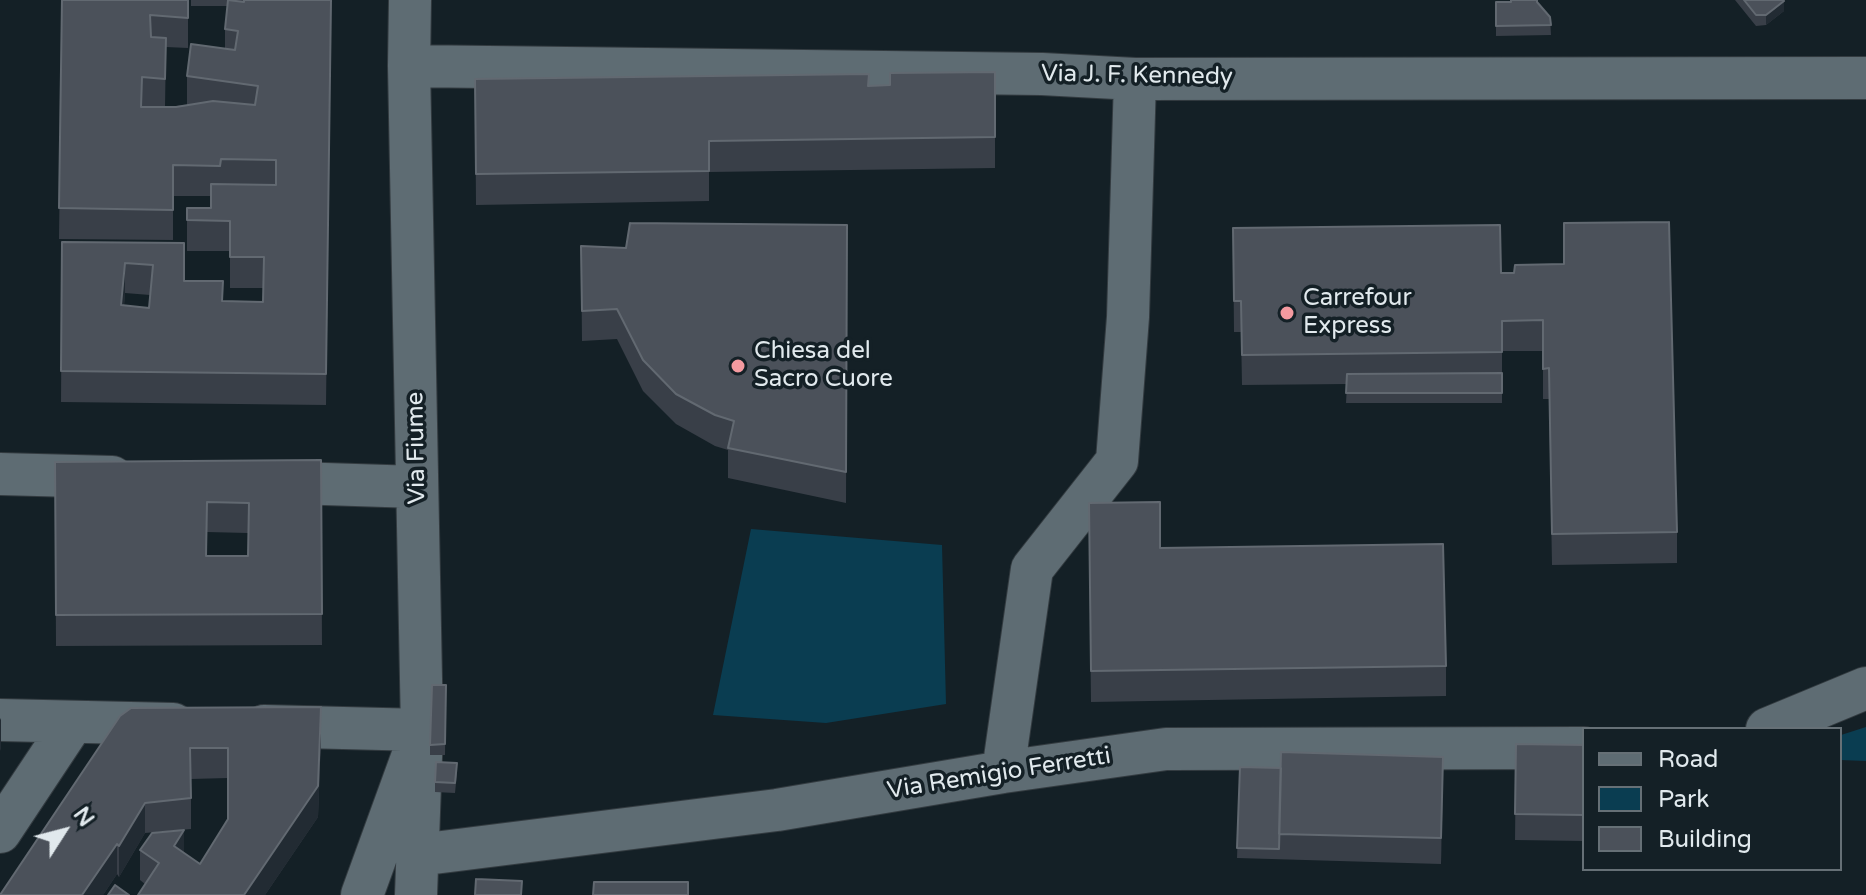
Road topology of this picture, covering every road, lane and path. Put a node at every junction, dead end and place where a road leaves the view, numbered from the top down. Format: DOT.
graph roads {
  1 [pos="410,0"];
  2 [pos="409,66"];
  3 [pos="1866,78"];
  4 [pos="1135,79"];
  5 [pos="0,474"];
  6 [pos="155,479"];
  7 [pos="232,481"];
  8 [pos="417,487"];
  9 [pos="1866,688"];
  10 [pos="0,720"];
  11 [pos="73,722"];
  12 [pos="1772,727"];
  13 [pos="422,730"];
  14 [pos="1582,748"];
  15 [pos="1003,772"];
  16 [pos="0,832"];
  17 [pos="417,875"];
  18 [pos="362,895"];
  1 -- 2 [label="street, Via Fiume"];
  2 -- 4 [label="street, Via J. F. Kennedy"];
  2 -- 8 [label="street, Via Fiume"];
  3 -- 4 [label="street, Via J. F. Kennedy"];
  4 -- 15 [label="street"];
  5 -- 6 [label="street"];
  7 -- 8 [label="street"];
  8 -- 13 [label="street, Via Fiume"];
  9 -- 12 [label="street"];
  10 -- 11 [label="street"];
  11 -- 13 [label="street"];
  11 -- 16 [label="street"];
  13 -- 17 [label="street, Via Fiume"];
  13 -- 18 [label="street"];
  14 -- 15 [label="street, Via Remigio Ferretti"];
  15 -- 17 [label="street, Via Remigio Ferretti"];
}
